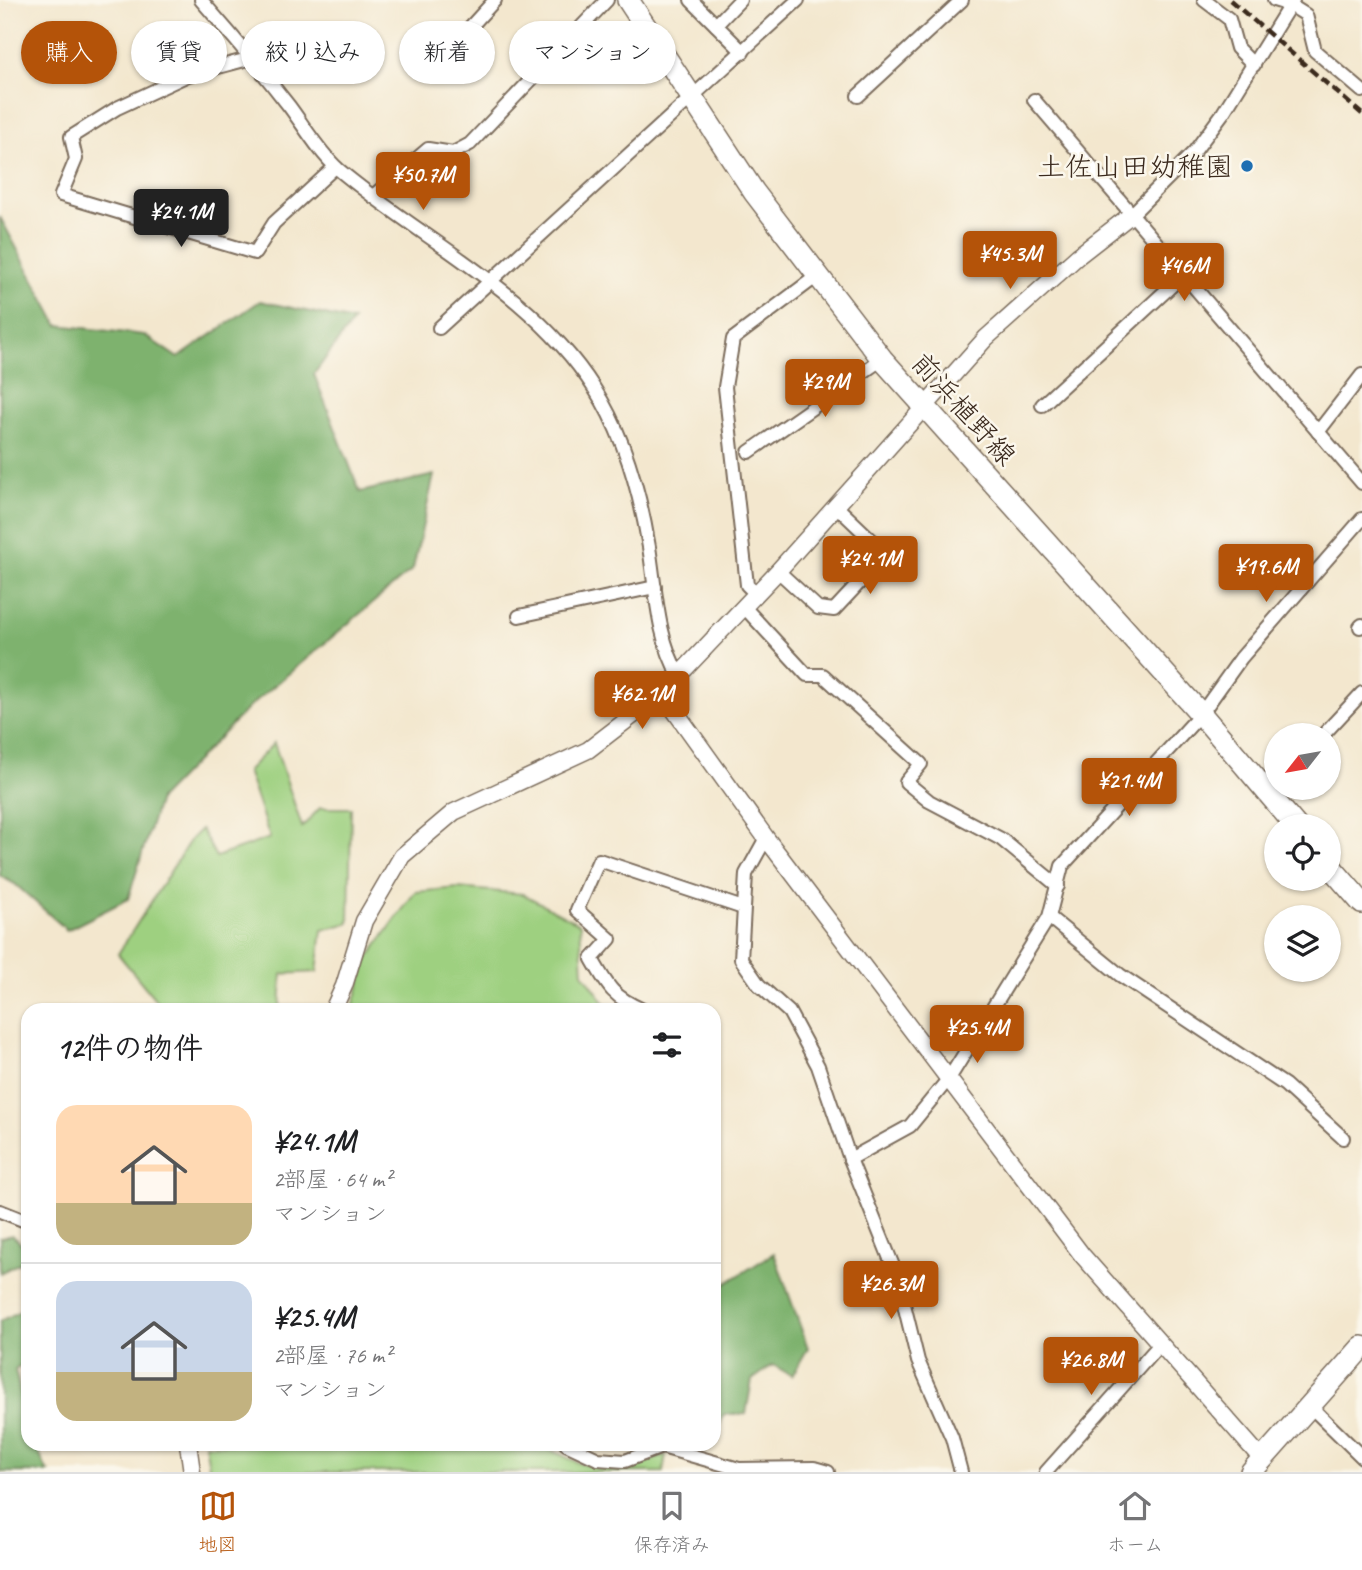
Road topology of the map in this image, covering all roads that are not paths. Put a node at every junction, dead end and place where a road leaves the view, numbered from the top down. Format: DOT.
graph roads {
  1 [pos="201,0"];
  2 [pos="495,0"];
  3 [pos="607,0"];
  4 [pos="628,0"];
  5 [pos="691,0"];
  6 [pos="740,0"];
  7 [pos="798,0"];
  8 [pos="962,0"];
  9 [pos="1204,0"];
  10 [pos="1274,0"];
  11 [pos="1292,2"];
  12 [pos="476,21"];
  13 [pos="716,25"];
  14 [pos="241,45"];
  15 [pos="743,52"];
  16 [pos="241,61"];
  17 [pos="1254,65"];
  18 [pos="272,84"];
  19 [pos="1362,91"];
  20 [pos="858,96"];
  21 [pos="692,99"];
  22 [pos="1034,100"];
  23 [pos="335,167"];
  24 [pos="373,196"];
  25 [pos="1132,214"];
  26 [pos="817,276"];
  27 [pos="1182,276"];
  28 [pos="491,282"];
  29 [pos="439,328"];
  30 [pos="882,359"];
  31 [pos="1362,376"];
  32 [pos="1042,405"];
  33 [pos="925,407"];
  34 [pos="1318,432"];
  35 [pos="749,452"];
  36 [pos="1362,483"];
  37 [pos="836,506"];
  38 [pos="1362,519"];
  39 [pos="778,571"];
  40 [pos="655,587"];
  41 [pos="756,594"];
  42 [pos="745,608"];
  43 [pos="519,616"];
  44 [pos="679,675"];
  45 [pos="662,693"];
  46 [pos="1362,693"];
  47 [pos="1201,714"];
  48 [pos="1334,723"];
  49 [pos="1286,814"];
  50 [pos="766,838"];
  51 [pos="1341,879"];
  52 [pos="1058,886"];
  53 [pos="1362,903"];
  54 [pos="743,908"];
  55 [pos="1049,917"];
  56 [pos="336,1003"];
  57 [pos="628,1003"];
  58 [pos="950,1077"];
  59 [pos="1343,1138"];
  60 [pos="850,1159"];
  61 [pos="0,1211"];
  62 [pos="21,1219"];
  63 [pos="1161,1343"];
  64 [pos="1362,1347"];
  65 [pos="1310,1406"];
  66 [pos="189,1451"];
  67 [pos="581,1451"];
  68 [pos="651,1451"];
  69 [pos="676,1451"];
  70 [pos="1362,1458"];
  71 [pos="1256,1466"];
  72 [pos="192,1472"];
  73 [pos="828,1472"];
  74 [pos="961,1472"];
  75 [pos="1046,1472"];
  1 -- 14 [label="street"];
  2 -- 12 [label="street"];
  3 -- 24 [label="street"];
  4 -- 21 [label="main road, 前浜植野線"];
  5 -- 13 [label="street"];
  6 -- 13 [label="street"];
  7 -- 15 [label="street"];
  8 -- 20 [label="street"];
  9 -- 17 [label="street"];
  10 -- 11 [label="street"];
  11 -- 17 [label="street"];
  11 -- 19 [label="street"];
  13 -- 15 [label="street"];
  15 -- 21 [label="street"];
  16 -- 23 [label="street"];
  17 -- 25 [label="street"];
  18 -- 23 [label="street"];
  21 -- 26 [label="main road, 前浜植野線"];
  21 -- 28 [label="street"];
  22 -- 25 [label="street"];
  23 -- 24 [label="street"];
  24 -- 28 [label="street"];
  25 -- 27 [label="street"];
  25 -- 33 [label="street"];
  26 -- 30 [label="main road, 前浜植野線"];
  26 -- 41 [label="street"];
  27 -- 32 [label="street"];
  27 -- 34 [label="street"];
  28 -- 29 [label="street"];
  28 -- 40 [label="street"];
  30 -- 33 [label="main road, 前浜植野線"];
  30 -- 35 [label="street"];
  31 -- 34 [label="street"];
  33 -- 37 [label="street"];
  33 -- 47 [label="main road, 前浜植野線"];
  34 -- 36 [label="street"];
  37 -- 39 [label="street"];
  37 -- 39 [label="street"];
  38 -- 47 [label="street"];
  39 -- 41 [label="street"];
  40 -- 43 [label="street"];
  40 -- 44 [label="street"];
  41 -- 42 [label="street"];
  42 -- 44 [label="street"];
  42 -- 52 [label="street"];
  44 -- 45 [label="street"];
  45 -- 50 [label="street"];
  45 -- 56 [label="street"];
  46 -- 48 [label="street"];
  47 -- 49 [label="main road, 前浜植野線"];
  47 -- 52 [label="street"];
  50 -- 54 [label="street"];
  50 -- 58 [label="street"];
  51 -- 53 [label="main road"];
  52 -- 55 [label="street"];
  54 -- 57 [label="street"];
  54 -- 60 [label="street"];
  55 -- 58 [label="street"];
  55 -- 59 [label="street"];
  58 -- 60 [label="street"];
  58 -- 63 [label="street"];
  60 -- 74 [label="street"];
  61 -- 62 [label="street"];
  63 -- 71 [label="street"];
  63 -- 75 [label="street"];
  64 -- 65 [label="main road"];
  65 -- 70 [label="street"];
  65 -- 71 [label="main road"];
  66 -- 72 [label="street"];
  67 -- 68 [label="street"];
  69 -- 73 [label="street"];
}
